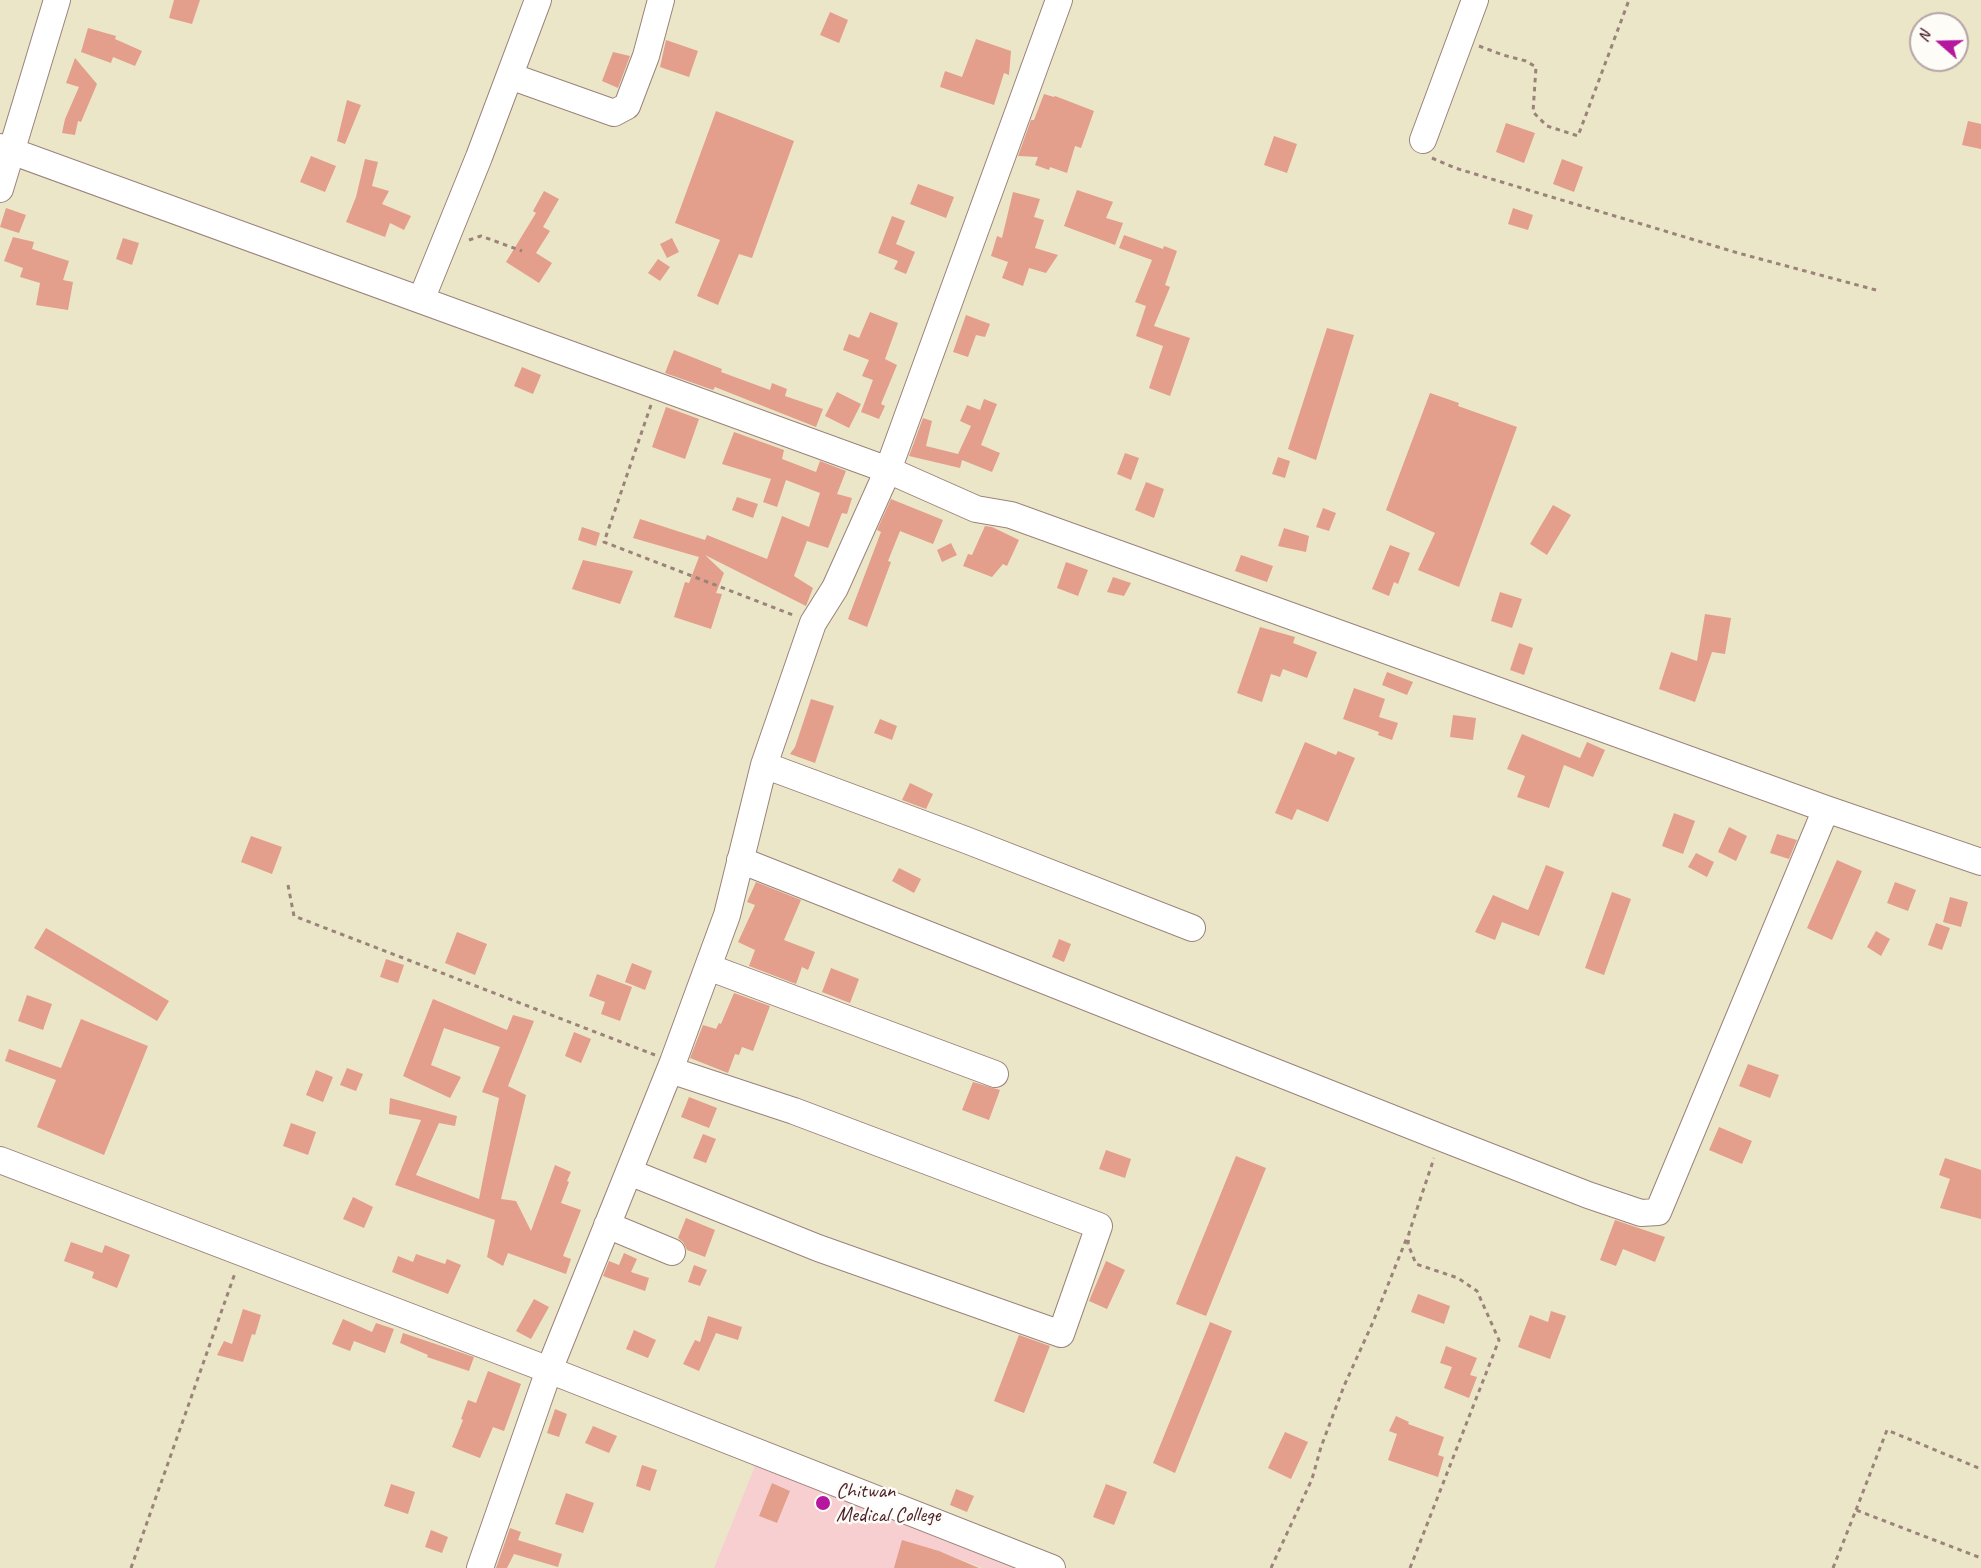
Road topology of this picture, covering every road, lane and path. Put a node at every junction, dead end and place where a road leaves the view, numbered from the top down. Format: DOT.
graph roads {
  1 [pos="57,0"];
  2 [pos="538,0"];
  3 [pos="661,0"];
  4 [pos="1059,0"];
  5 [pos="1475,0"];
  6 [pos="1629,0"];
  7 [pos="1460,39"];
  8 [pos="510,76"];
  9 [pos="1423,140"];
  10 [pos="6,149"];
  11 [pos="0,189"];
  12 [pos="467,243"];
  13 [pos="522,251"];
  14 [pos="1876,290"];
  15 [pos="421,300"];
  16 [pos="657,386"];
  17 [pos="888,470"];
  18 [pos="813,623"];
  19 [pos="764,765"];
  20 [pos="1826,809"];
  21 [pos="740,860"];
  22 [pos="1981,862"];
  23 [pos="288,885"];
  24 [pos="1192,928"];
  25 [pos="708,967"];
  26 [pos="672,1066"];
  27 [pos="995,1074"];
  28 [pos="1436,1151"];
  29 [pos="0,1160"];
  30 [pos="629,1172"];
  31 [pos="608,1225"];
  32 [pos="1409,1233"];
  33 [pos="242,1252"];
  34 [pos="672,1252"];
  35 [pos="549,1370"];
  36 [pos="1981,1469"];
  37 [pos="1856,1509"];
  38 [pos="1981,1558"];
  39 [pos="131,1568"];
  40 [pos="480,1568"];
  41 [pos="1052,1568"];
  42 [pos="1270,1568"];
  43 [pos="1410,1568"];
  44 [pos="1833,1568"];
  1 -- 10 [label="street"];
  2 -- 8 [label="street"];
  3 -- 8 [label="street"];
  4 -- 17 [label="street"];
  5 -- 7 [label="street"];
  6 -- 7 [label="path"];
  7 -- 9 [label="street"];
  8 -- 15 [label="street"];
  9 -- 14 [label="path"];
  10 -- 11 [label="street"];
  10 -- 15 [label="street"];
  12 -- 13 [label="path"];
  15 -- 16 [label="street"];
  16 -- 17 [label="street"];
  16 -- 18 [label="path"];
  17 -- 18 [label="street"];
  17 -- 20 [label="street"];
  18 -- 19 [label="street"];
  19 -- 21 [label="street"];
  19 -- 24 [label="street"];
  20 -- 21 [label="street"];
  20 -- 22 [label="street"];
  21 -- 25 [label="street"];
  23 -- 26 [label="path"];
  25 -- 26 [label="street"];
  25 -- 27 [label="street"];
  26 -- 30 [label="street"];
  26 -- 30 [label="street"];
  28 -- 32 [label="path"];
  29 -- 33 [label="street"];
  30 -- 31 [label="street"];
  31 -- 34 [label="street"];
  31 -- 35 [label="street"];
  32 -- 42 [label="path"];
  32 -- 43 [label="path"];
  33 -- 35 [label="street"];
  33 -- 39 [label="path"];
  35 -- 40 [label="street"];
  35 -- 41 [label="street"];
  36 -- 37 [label="path"];
  37 -- 38 [label="path"];
  37 -- 44 [label="path"];
}
